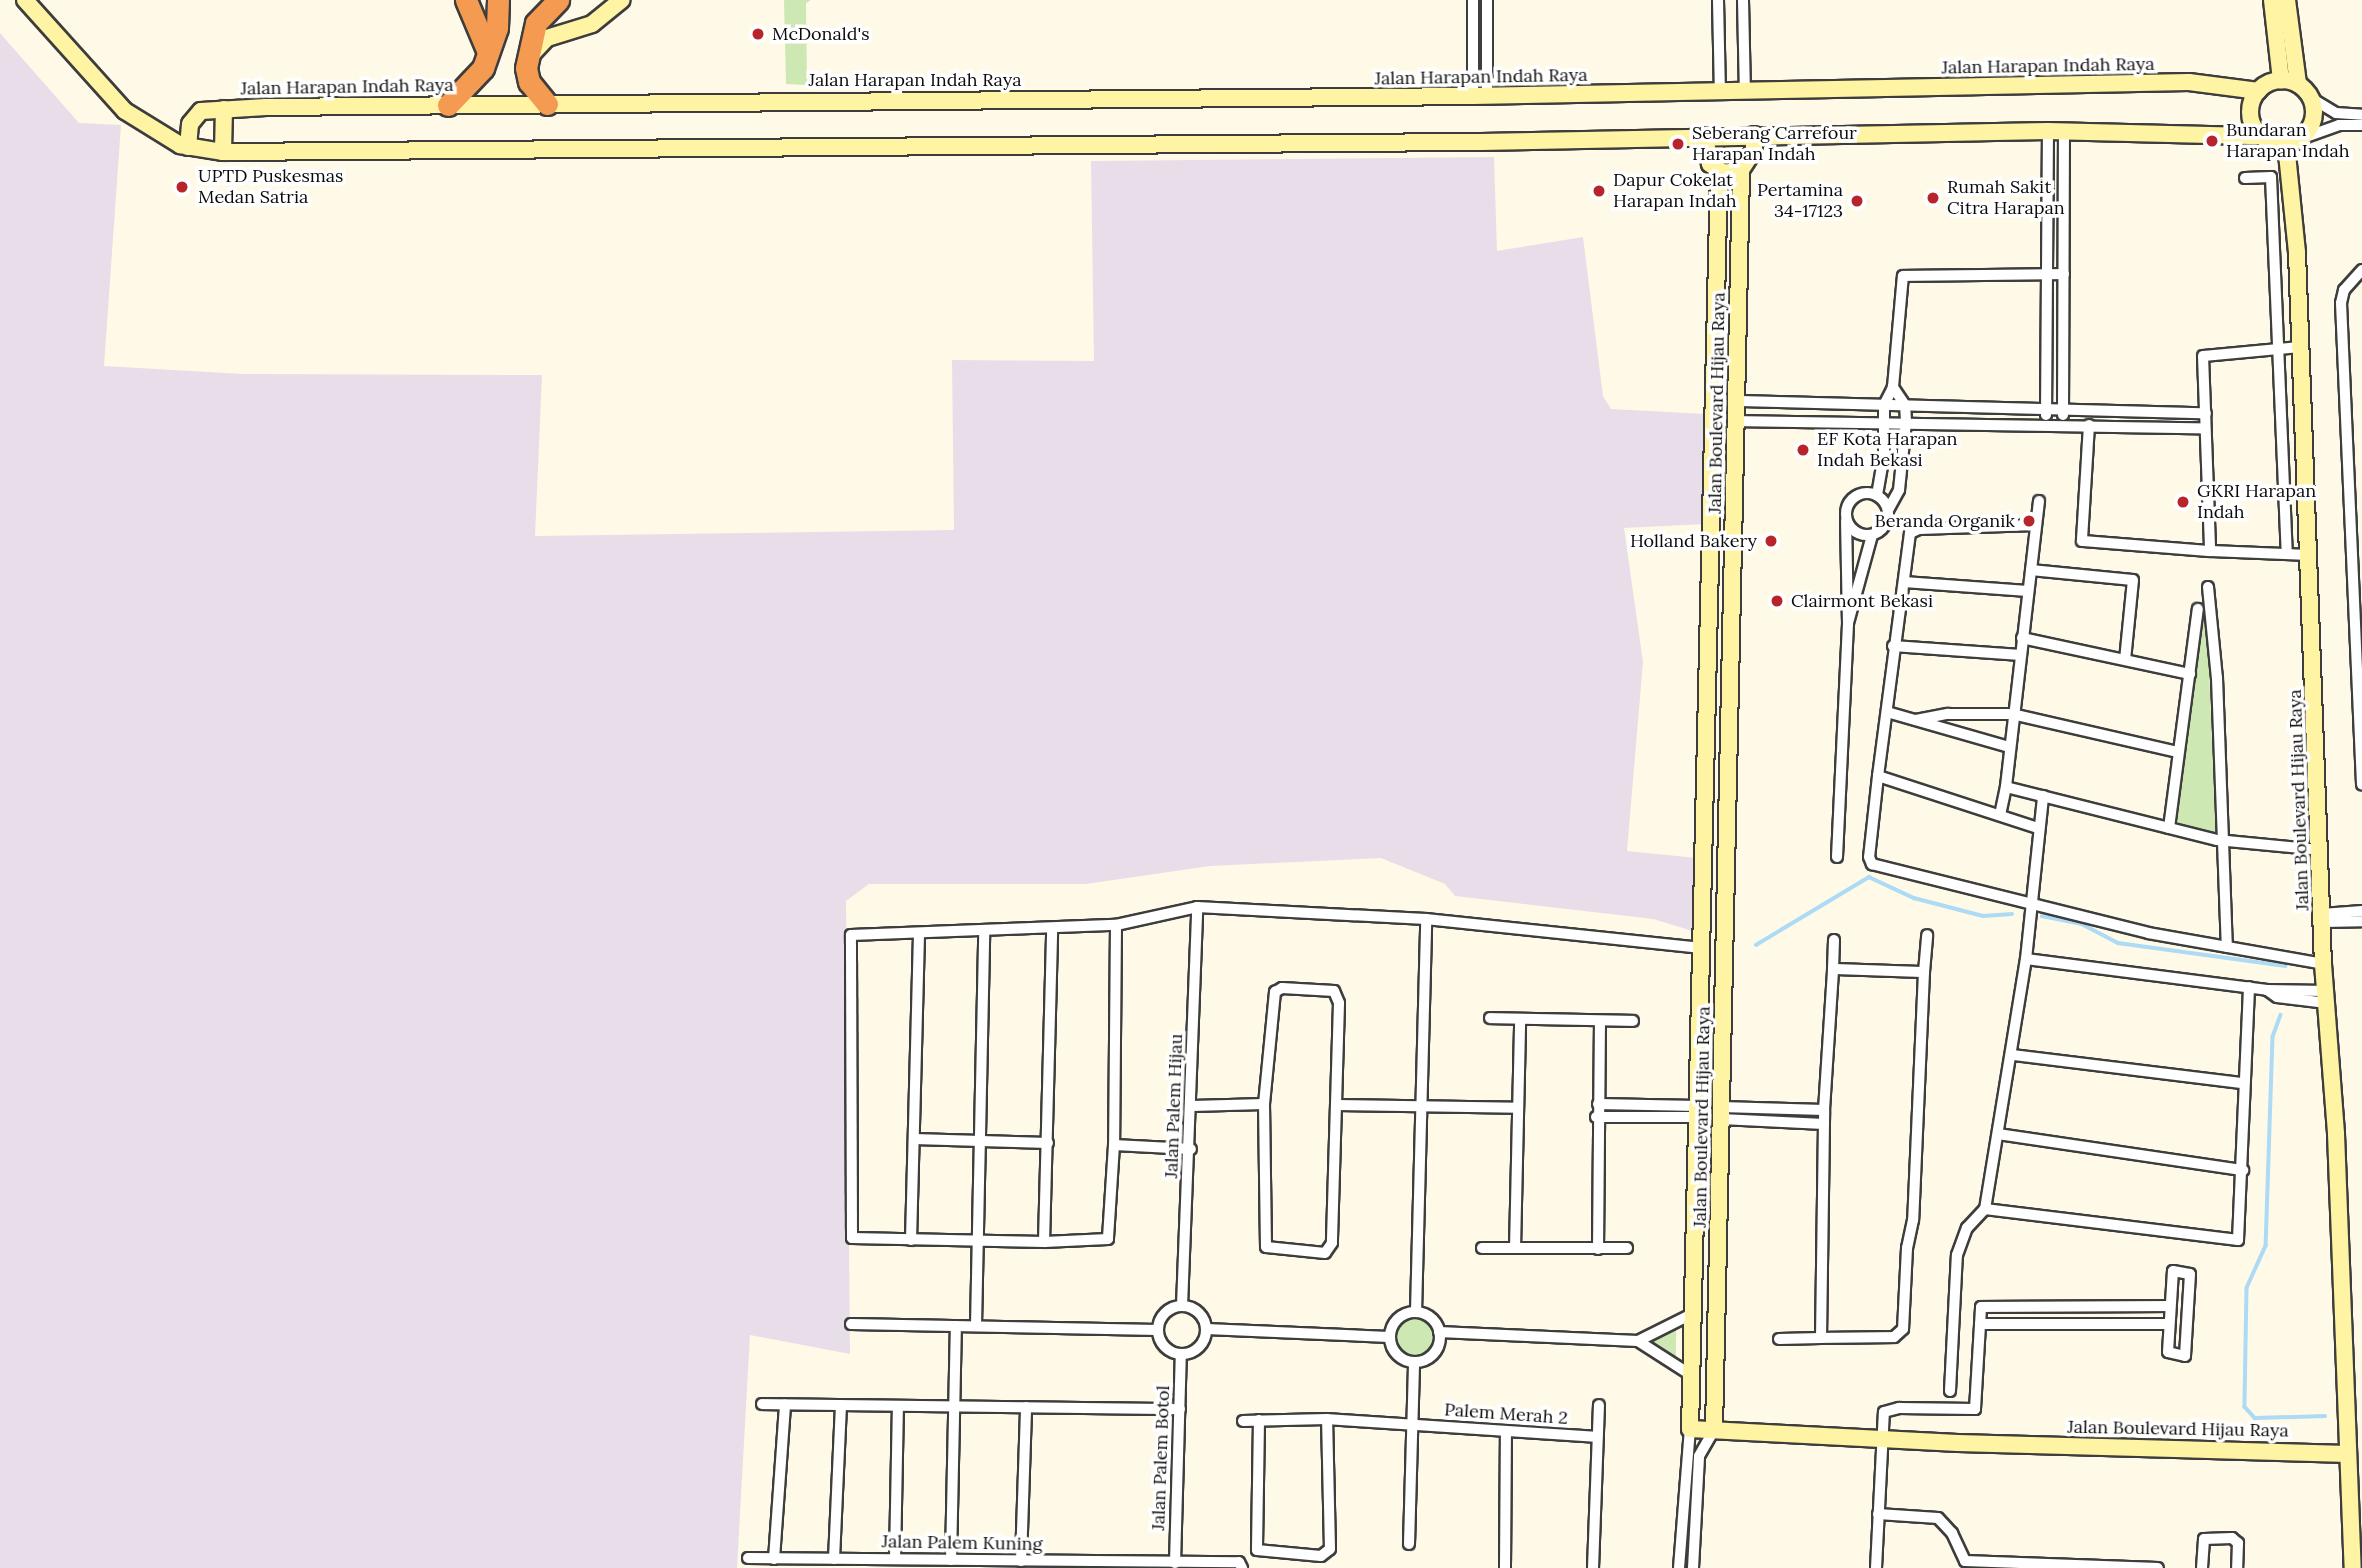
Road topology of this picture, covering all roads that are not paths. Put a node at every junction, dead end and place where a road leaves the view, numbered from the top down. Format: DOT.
graph roads {
  1 [pos="25,0"];
  2 [pos="466,0"];
  3 [pos="498,0"];
  4 [pos="558,0"];
  5 [pos="622,0"];
  6 [pos="1473,0"];
  7 [pos="1487,0"];
  8 [pos="1718,0"];
  9 [pos="1743,0"];
  10 [pos="2272,0"];
  11 [pos="2287,0"];
  12 [pos="488,52"];
  13 [pos="526,68"];
  14 [pos="2281,80"];
  15 [pos="2298,84"];
  16 [pos="2226,85"];
  17 [pos="2258,90"];
  18 [pos="1720,92"];
  19 [pos="1745,92"];
  20 [pos="1480,96"];
  21 [pos="2311,97"];
  22 [pos="547,104"];
  23 [pos="449,105"];
  24 [pos="224,108"];
  25 [pos="2362,115"];
  26 [pos="2362,125"];
  27 [pos="2056,131"];
  28 [pos="2219,133"];
  29 [pos="1754,135"];
  30 [pos="1705,136"];
  31 [pos="2260,136"];
  32 [pos="2293,142"];
  33 [pos="188,148"];
  34 [pos="223,152"];
  35 [pos="1741,170"];
  36 [pos="1719,172"];
  37 [pos="2245,178"];
  38 [pos="2362,270"];
  39 [pos="2064,274"];
  40 [pos="2049,275"];
  41 [pos="2278,349"];
  42 [pos="2301,355"];
  43 [pos="2279,363"];
  44 [pos="1893,387"];
  45 [pos="1714,390"];
  46 [pos="1736,396"];
  47 [pos="1884,405"];
  48 [pos="1905,405"];
  49 [pos="2047,409"];
  50 [pos="2063,410"];
  51 [pos="2206,413"];
  52 [pos="1736,421"];
  53 [pos="1884,421"];
  54 [pos="1906,422"];
  55 [pos="2046,425"];
  56 [pos="2062,425"];
  57 [pos="2089,425"];
  58 [pos="2205,428"];
  59 [pos="1877,495"];
  60 [pos="2039,501"];
  61 [pos="1888,510"];
  62 [pos="1846,521"];
  63 [pos="2035,525"];
  64 [pos="1872,535"];
  65 [pos="2357,544"];
  66 [pos="2210,551"];
  67 [pos="2287,553"];
  68 [pos="2310,555"];
  69 [pos="2031,570"];
  70 [pos="1904,582"];
  71 [pos="2208,587"];
  72 [pos="2028,591"];
  73 [pos="2198,609"];
  74 [pos="1848,623"];
  75 [pos="2022,638"];
  76 [pos="1893,646"];
  77 [pos="2021,655"];
  78 [pos="2125,660"];
  79 [pos="2190,674"];
  80 [pos="1887,712"];
  81 [pos="2012,714"];
  82 [pos="1916,720"];
  83 [pos="2009,747"];
  84 [pos="2178,752"];
  85 [pos="1878,776"];
  86 [pos="2362,785"];
  87 [pos="2006,787"];
  88 [pos="2043,796"];
  89 [pos="1727,804"];
  90 [pos="1704,805"];
  91 [pos="2000,815"];
  92 [pos="2038,828"];
  93 [pos="2169,828"];
  94 [pos="2222,840"];
  95 [pos="2320,850"];
  96 [pos="1837,857"];
  97 [pos="1197,907"];
  98 [pos="2030,909"];
  99 [pos="2358,916"];
  100 [pos="2330,918"];
  101 [pos="1426,919"];
  102 [pos="1116,925"];
  103 [pos="1052,929"];
  104 [pos="984,930"];
  105 [pos="919,933"];
  106 [pos="1927,935"];
  107 [pos="1834,940"];
  108 [pos="2227,947"];
  109 [pos="1701,948"];
  110 [pos="2026,959"];
  111 [pos="2323,964"];
  112 [pos="1833,970"];
  113 [pos="1924,972"];
  114 [pos="2249,987"];
  115 [pos="2326,997"];
  116 [pos="1490,1018"];
  117 [pos="1520,1019"];
  118 [pos="1633,1021"];
  119 [pos="1600,1023"];
  120 [pos="2013,1055"];
  121 [pos="2242,1083"];
  122 [pos="1264,1104"];
  123 [pos="1598,1104"];
  124 [pos="1337,1105"];
  125 [pos="1192,1106"];
  126 [pos="1423,1107"];
  127 [pos="1518,1108"];
  128 [pos="1782,1108"];
  129 [pos="1824,1110"];
  130 [pos="1697,1111"];
  131 [pos="1721,1113"];
  132 [pos="1596,1117"];
  133 [pos="1782,1123"];
  134 [pos="1824,1124"];
  135 [pos="1998,1134"];
  136 [pos="914,1139"];
  137 [pos="981,1142"];
  138 [pos="1048,1143"];
  139 [pos="1114,1145"];
  140 [pos="1191,1149"];
  141 [pos="2243,1170"];
  142 [pos="1984,1209"];
  143 [pos="911,1240"];
  144 [pos="978,1241"];
  145 [pos="1044,1242"];
  146 [pos="1694,1243"];
  147 [pos="1718,1243"];
  148 [pos="1482,1248"];
  149 [pos="1515,1248"];
  150 [pos="1627,1248"];
  151 [pos="1598,1249"];
  152 [pos="1182,1306"];
  153 [pos="2169,1306"];
  154 [pos="1416,1312"];
  155 [pos="1692,1314"];
  156 [pos="851,1324"];
  157 [pos="1980,1324"];
  158 [pos="2168,1324"];
  159 [pos="956,1326"];
  160 [pos="976,1326"];
  161 [pos="1206,1329"];
  162 [pos="1158,1330"];
  163 [pos="1440,1332"];
  164 [pos="1390,1337"];
  165 [pos="1821,1338"];
  166 [pos="1779,1339"];
  167 [pos="1638,1341"];
  168 [pos="1181,1354"];
  169 [pos="1414,1363"];
  170 [pos="1691,1375"];
  171 [pos="1950,1391"];
  172 [pos="762,1404"];
  173 [pos="785,1404"];
  174 [pos="841,1405"];
  175 [pos="898,1405"];
  176 [pos="1599,1405"];
  177 [pos="954,1406"];
  178 [pos="1026,1407"];
  179 [pos="1180,1409"];
  180 [pos="1327,1419"];
  181 [pos="1243,1420"];
  182 [pos="1259,1420"];
  183 [pos="1411,1424"];
  184 [pos="1690,1429"];
  185 [pos="1714,1430"];
  186 [pos="1506,1434"];
  187 [pos="1597,1437"];
  188 [pos="1881,1437"];
  189 [pos="2348,1454"];
  190 [pos="1878,1514"];
  191 [pos="1409,1544"];
  192 [pos="748,1558"];
  193 [pos="775,1559"];
  194 [pos="834,1559"];
  195 [pos="895,1559"];
  196 [pos="951,1560"];
  197 [pos="1021,1561"];
  198 [pos="797,1563"];
  199 [pos="1175,1563"];
  200 [pos="974,1564"];
  201 [pos="1094,1566"];
  202 [pos="1160,1566"];
  203 [pos="1242,1568"];
  204 [pos="1505,1568"];
  205 [pos="1593,1568"];
  206 [pos="1679,1568"];
  207 [pos="1693,1568"];
  208 [pos="1876,1568"];
  209 [pos="2158,1568"];
  210 [pos="2203,1568"];
  211 [pos="2237,1568"];
  212 [pos="2353,1568"];
  1 -- 33 [label="street"];
  2 -- 12 [label="highway"];
  3 -- 12 [label="highway"];
  4 -- 13 [label="highway"];
  5 -- 13 [label="street"];
  6 -- 20 [label="street"];
  7 -- 20 [label="street"];
  8 -- 18 [label="street"];
  9 -- 19 [label="street"];
  10 -- 14 [label="street"];
  11 -- 15 [label="street"];
  12 -- 23 [label="highway"];
  13 -- 22 [label="highway"];
  14 -- 15 [label="street"];
  14 -- 17 [label="street"];
  15 -- 21 [label="street"];
  16 -- 17 [label="street, Jalan Harapan Indah Raya"];
  16 -- 19 [label="street, Jalan Harapan Indah Raya"];
  16 -- 28 [label="street"];
  17 -- 31 [label="street"];
  18 -- 19 [label="street, Jalan Harapan Indah Raya"];
  18 -- 20 [label="street, Jalan Harapan Indah Raya"];
  20 -- 22 [label="street, Jalan Harapan Indah Raya"];
  21 -- 25 [label="street"];
  21 -- 32 [label="street"];
  22 -- 23 [label="street, Jalan Harapan Indah Raya"];
  23 -- 24 [label="street, Jalan Harapan Indah Raya"];
  24 -- 33 [label="street"];
  24 -- 34 [label="street, Jalan Harapan Indah Raya"];
  26 -- 32 [label="street"];
  27 -- 28 [label="street"];
  27 -- 29 [label="street"];
  27 -- 39 [label="street"];
  27 -- 40 [label="street"];
  28 -- 31 [label="street"];
  29 -- 30 [label="street"];
  29 -- 35 [label="street"];
  30 -- 34 [label="street"];
  30 -- 36 [label="street"];
  31 -- 32 [label="street"];
  32 -- 42 [label="street, Jalan Boulevard Hijau Raya"];
  33 -- 34 [label="street"];
  35 -- 36 [label="street"];
  35 -- 46 [label="street, Jalan Boulevard Hijau Raya"];
  36 -- 45 [label="street, Jalan Boulevard Hijau Raya"];
  37 -- 41 [label="street"];
  38 -- 65 [label="street"];
  39 -- 40 [label="street"];
  39 -- 50 [label="street"];
  40 -- 44 [label="street"];
  40 -- 49 [label="street"];
  41 -- 42 [label="street"];
  41 -- 43 [label="street"];
  41 -- 51 [label="street"];
  42 -- 43 [label="street"];
  42 -- 68 [label="street, Jalan Boulevard Hijau Raya"];
  43 -- 67 [label="street"];
  44 -- 47 [label="street"];
  44 -- 48 [label="street"];
  45 -- 46 [label="street"];
  45 -- 90 [label="street, Jalan Boulevard Hijau Raya"];
  46 -- 47 [label="street"];
  46 -- 52 [label="street, Jalan Boulevard Hijau Raya"];
  47 -- 48 [label="street"];
  47 -- 53 [label="street"];
  48 -- 49 [label="street"];
  48 -- 54 [label="street"];
  49 -- 50 [label="street"];
  49 -- 55 [label="street"];
  50 -- 51 [label="street"];
  50 -- 56 [label="street"];
  51 -- 58 [label="street"];
  52 -- 53 [label="street"];
  52 -- 89 [label="street, Jalan Boulevard Hijau Raya"];
  53 -- 54 [label="street"];
  53 -- 59 [label="street"];
  54 -- 55 [label="street"];
  54 -- 61 [label="street"];
  55 -- 56 [label="street"];
  56 -- 57 [label="street"];
  57 -- 58 [label="street"];
  57 -- 66 [label="street"];
  58 -- 66 [label="street"];
  59 -- 61 [label="street"];
  59 -- 62 [label="street"];
  60 -- 63 [label="street"];
  61 -- 64 [label="street"];
  62 -- 64 [label="street"];
  62 -- 74 [label="street"];
  63 -- 69 [label="street"];
  63 -- 70 [label="street"];
  64 -- 74 [label="street"];
  65 -- 86 [label="street"];
  66 -- 67 [label="street"];
  67 -- 68 [label="street"];
  68 -- 95 [label="street, Jalan Boulevard Hijau Raya"];
  69 -- 72 [label="street"];
  69 -- 78 [label="street"];
  70 -- 72 [label="street"];
  70 -- 76 [label="street"];
  71 -- 94 [label="street"];
  72 -- 75 [label="street"];
  73 -- 79 [label="street"];
  74 -- 96 [label="street"];
  75 -- 77 [label="street"];
  75 -- 78 [label="street"];
  76 -- 77 [label="street"];
  76 -- 80 [label="street"];
  77 -- 81 [label="street"];
  78 -- 79 [label="street"];
  79 -- 84 [label="street"];
  80 -- 82 [label="street"];
  80 -- 85 [label="street"];
  81 -- 82 [label="street"];
  81 -- 83 [label="street"];
  81 -- 84 [label="street"];
  82 -- 83 [label="street"];
  83 -- 87 [label="street"];
  84 -- 93 [label="street"];
  85 -- 91 [label="street"];
  85 -- 98 [label="street"];
  87 -- 88 [label="street"];
  87 -- 91 [label="street"];
  88 -- 92 [label="street"];
  88 -- 93 [label="street"];
  89 -- 90 [label="street"];
  89 -- 131 [label="street, Jalan Boulevard Hijau Raya"];
  90 -- 109 [label="street, Jalan Boulevard Hijau Raya"];
  91 -- 92 [label="street"];
  92 -- 98 [label="street"];
  93 -- 94 [label="street"];
  94 -- 95 [label="street"];
  94 -- 108 [label="street"];
  95 -- 100 [label="street, Jalan Boulevard Hijau Raya"];
  97 -- 101 [label="street"];
  97 -- 102 [label="street"];
  97 -- 125 [label="street, Jalan Palem Hijau"];
  98 -- 108 [label="street"];
  98 -- 110 [label="street"];
  99 -- 100 [label="street"];
  100 -- 111 [label="street, Jalan Boulevard Hijau Raya"];
  101 -- 109 [label="street"];
  101 -- 126 [label="street"];
  102 -- 103 [label="street"];
  102 -- 139 [label="street"];
  103 -- 104 [label="street"];
  103 -- 138 [label="street"];
  104 -- 105 [label="street"];
  104 -- 137 [label="street"];
  105 -- 136 [label="street"];
  105 -- 143 [label="street"];
  106 -- 113 [label="street"];
  107 -- 112 [label="street"];
  108 -- 111 [label="street"];
  109 -- 130 [label="street, Jalan Boulevard Hijau Raya"];
  110 -- 114 [label="street"];
  110 -- 120 [label="street"];
  111 -- 115 [label="street, Jalan Boulevard Hijau Raya"];
  112 -- 113 [label="street"];
  112 -- 129 [label="street"];
  113 -- 165 [label="street"];
  114 -- 115 [label="street"];
  114 -- 121 [label="street"];
  115 -- 189 [label="street, Jalan Boulevard Hijau Raya"];
  116 -- 117 [label="street"];
  117 -- 119 [label="street"];
  117 -- 127 [label="street"];
  118 -- 119 [label="street"];
  119 -- 123 [label="street"];
  120 -- 121 [label="street"];
  120 -- 135 [label="street"];
  121 -- 141 [label="street"];
  122 -- 124 [label="street"];
  122 -- 124 [label="street"];
  122 -- 125 [label="street"];
  123 -- 130 [label="street"];
  123 -- 132 [label="street"];
  124 -- 126 [label="street"];
  125 -- 140 [label="street, Jalan Palem Hijau"];
  126 -- 127 [label="street"];
  126 -- 154 [label="street"];
  127 -- 149 [label="street"];
  128 -- 129 [label="street"];
  128 -- 131 [label="street"];
  128 -- 133 [label="street"];
  129 -- 134 [label="street"];
  130 -- 132 [label="street"];
  130 -- 146 [label="street, Jalan Boulevard Hijau Raya"];
  131 -- 133 [label="street"];
  131 -- 147 [label="street, Jalan Boulevard Hijau Raya"];
  132 -- 151 [label="street"];
  133 -- 134 [label="street"];
  134 -- 165 [label="street"];
  135 -- 141 [label="street"];
  135 -- 142 [label="street"];
  136 -- 137 [label="street"];
  136 -- 143 [label="street"];
  137 -- 138 [label="street"];
  137 -- 144 [label="street"];
  138 -- 145 [label="street"];
  139 -- 140 [label="street"];
  139 -- 145 [label="street"];
  140 -- 152 [label="street, Jalan Palem Hijau"];
  141 -- 142 [label="street"];
  142 -- 171 [label="street"];
  143 -- 144 [label="street"];
  144 -- 145 [label="street"];
  144 -- 160 [label="street"];
  146 -- 147 [label="street"];
  146 -- 155 [label="street, Jalan Boulevard Hijau Raya"];
  147 -- 185 [label="street, Jalan Boulevard Hijau Raya"];
  148 -- 149 [label="street"];
  149 -- 151 [label="street"];
  150 -- 151 [label="street"];
  152 -- 161 [label="street"];
  152 -- 162 [label="street"];
  153 -- 157 [label="street"];
  153 -- 158 [label="street"];
  153 -- 158 [label="street"];
  154 -- 163 [label="street"];
  154 -- 164 [label="street"];
  155 -- 167 [label="street"];
  155 -- 170 [label="street, Jalan Boulevard Hijau Raya"];
  156 -- 159 [label="street"];
  157 -- 158 [label="street"];
  157 -- 188 [label="street"];
  159 -- 160 [label="street"];
  159 -- 177 [label="street"];
  160 -- 162 [label="street"];
  161 -- 164 [label="street"];
  161 -- 168 [label="street"];
  162 -- 168 [label="street"];
  163 -- 167 [label="street"];
  163 -- 169 [label="street"];
  164 -- 169 [label="street"];
  165 -- 166 [label="street"];
  167 -- 170 [label="street"];
  168 -- 179 [label="street, Jalan Palem Botol"];
  169 -- 183 [label="street"];
  170 -- 184 [label="street, Jalan Boulevard Hijau Raya"];
  172 -- 173 [label="street"];
  173 -- 174 [label="street"];
  173 -- 193 [label="street"];
  174 -- 175 [label="street"];
  174 -- 194 [label="street"];
  175 -- 177 [label="street"];
  175 -- 195 [label="street"];
  176 -- 187 [label="street"];
  177 -- 178 [label="street"];
  177 -- 196 [label="street"];
  178 -- 179 [label="street"];
  178 -- 197 [label="street"];
  179 -- 199 [label="street, Jalan Palem Botol"];
  180 -- 182 [label="street, Palem Merah 2"];
  180 -- 182 [label="street"];
  180 -- 183 [label="street, Palem Merah 2"];
  181 -- 182 [label="street, Palem Merah 2"];
  183 -- 186 [label="street, Palem Merah 2"];
  183 -- 191 [label="street"];
  184 -- 185 [label="street"];
  184 -- 206 [label="street"];
  185 -- 188 [label="street, Jalan Boulevard Hijau Raya"];
  185 -- 207 [label="street"];
  186 -- 187 [label="street, Palem Merah 2"];
  186 -- 204 [label="street"];
  187 -- 205 [label="street"];
  188 -- 189 [label="street, Jalan Boulevard Hijau Raya"];
  188 -- 190 [label="street"];
  189 -- 212 [label="street, Jalan Boulevard Hijau Raya"];
  190 -- 208 [label="street"];
  190 -- 209 [label="street"];
  192 -- 193 [label="street, Jalan Palem Kuning"];
  193 -- 198 [label="street, Jalan Palem Kuning"];
  194 -- 195 [label="street, Jalan Palem Kuning"];
  194 -- 198 [label="street, Jalan Palem Kuning"];
  195 -- 196 [label="street, Jalan Palem Kuning"];
  196 -- 200 [label="street, Jalan Palem Kuning"];
  197 -- 200 [label="street, Jalan Palem Kuning"];
  197 -- 201 [label="street, Jalan Palem Kuning"];
  199 -- 202 [label="street, Jalan Palem Kuning"];
  199 -- 203 [label="street, Jalan Palem Kuning"];
  201 -- 202 [label="street, Jalan Palem Kuning"];
  210 -- 211 [label="street"];
}
